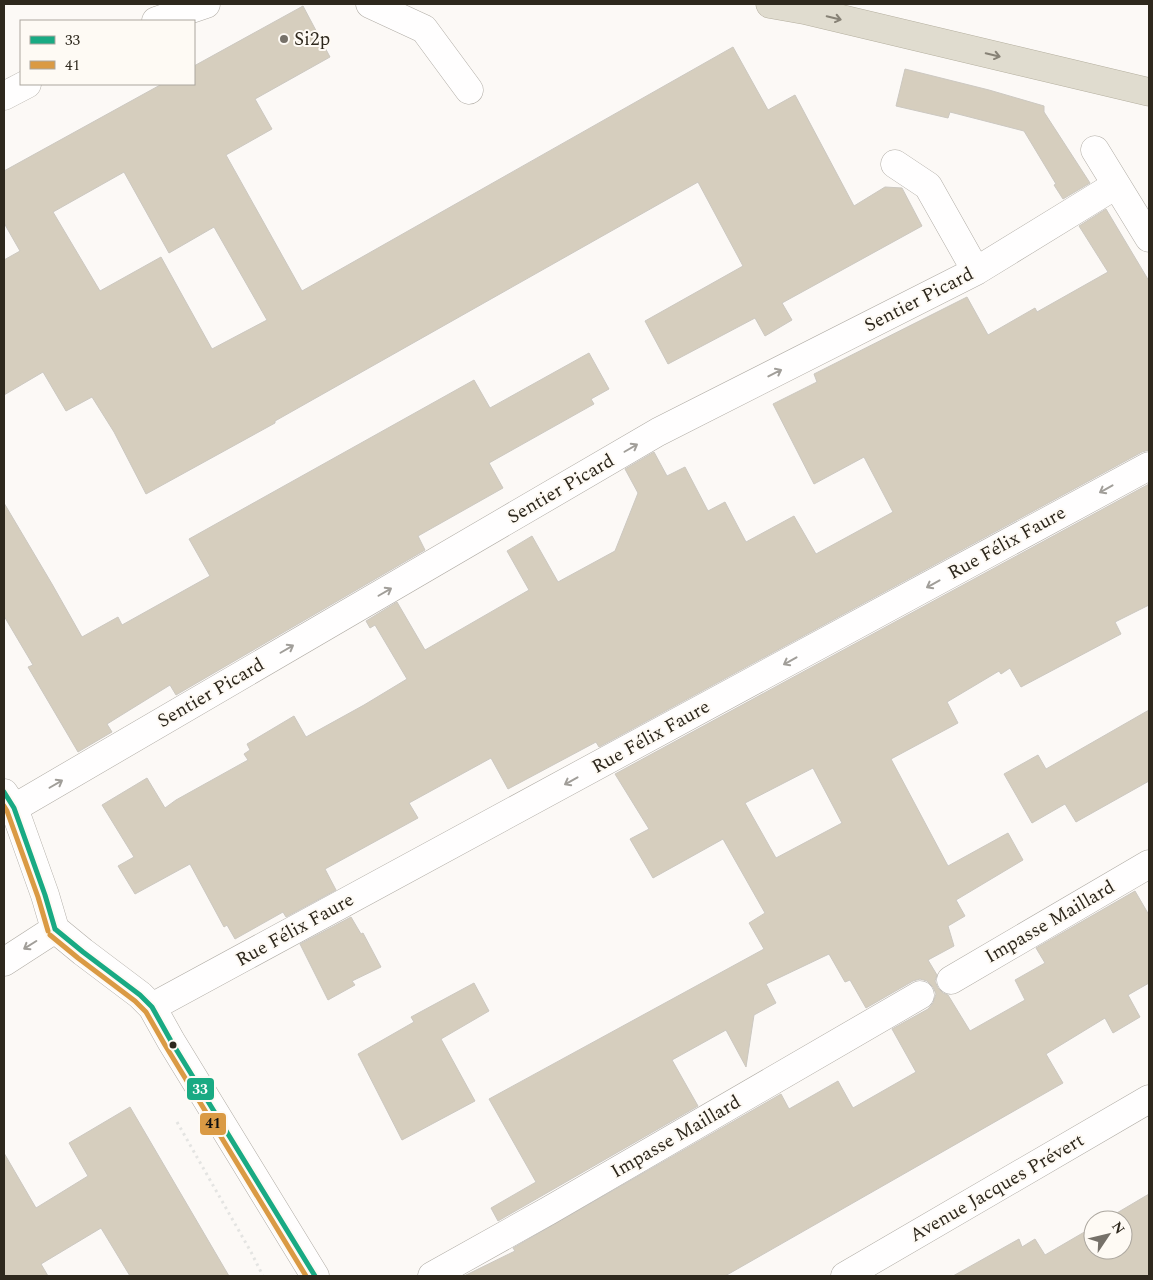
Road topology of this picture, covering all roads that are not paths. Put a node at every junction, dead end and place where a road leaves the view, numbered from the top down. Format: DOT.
graph roads {
  1 [pos="206,4"];
  2 [pos="370,4"];
  3 [pos="770,4"];
  4 [pos="159,20"];
  5 [pos="25,85"];
  6 [pos="469,90"];
  7 [pos="1149,92"];
  8 [pos="4,96"];
  9 [pos="1095,150"];
  10 [pos="895,164"];
  11 [pos="1116,184"];
  12 [pos="1149,238"];
  13 [pos="976,272"];
  14 [pos="1149,466"];
  15 [pos="9,800"];
  16 [pos="1149,864"];
  17 [pos="55,929"];
  18 [pos="4,962"];
  19 [pos="951,980"];
  20 [pos="920,995"];
  21 [pos="152,1007"];
  22 [pos="1149,1099"];
  23 [pos="315,1276"];
  24 [pos="432,1276"];
  25 [pos="845,1276"];
  1 -- 4 [label="street"];
  2 -- 6 [label="street"];
  3 -- 7 [label="highway, one-way"];
  5 -- 8 [label="street"];
  9 -- 11 [label="street"];
  10 -- 13 [label="street"];
  11 -- 12 [label="street"];
  11 -- 13 [label="street, Sentier Picard"];
  15 -- 13 [label="street, Sentier Picard, one-way"];
  14 -- 21 [label="street, Rue Félix Faure, one-way"];
  15 -- 17 [label="street"];
  16 -- 19 [label="street, Impasse Maillard"];
  17 -- 18 [label="street, one-way"];
  17 -- 21 [label="street"];
  20 -- 24 [label="street, Impasse Maillard"];
  21 -- 23 [label="street"];
  22 -- 25 [label="street, Avenue Jacques Prévert"];
}
